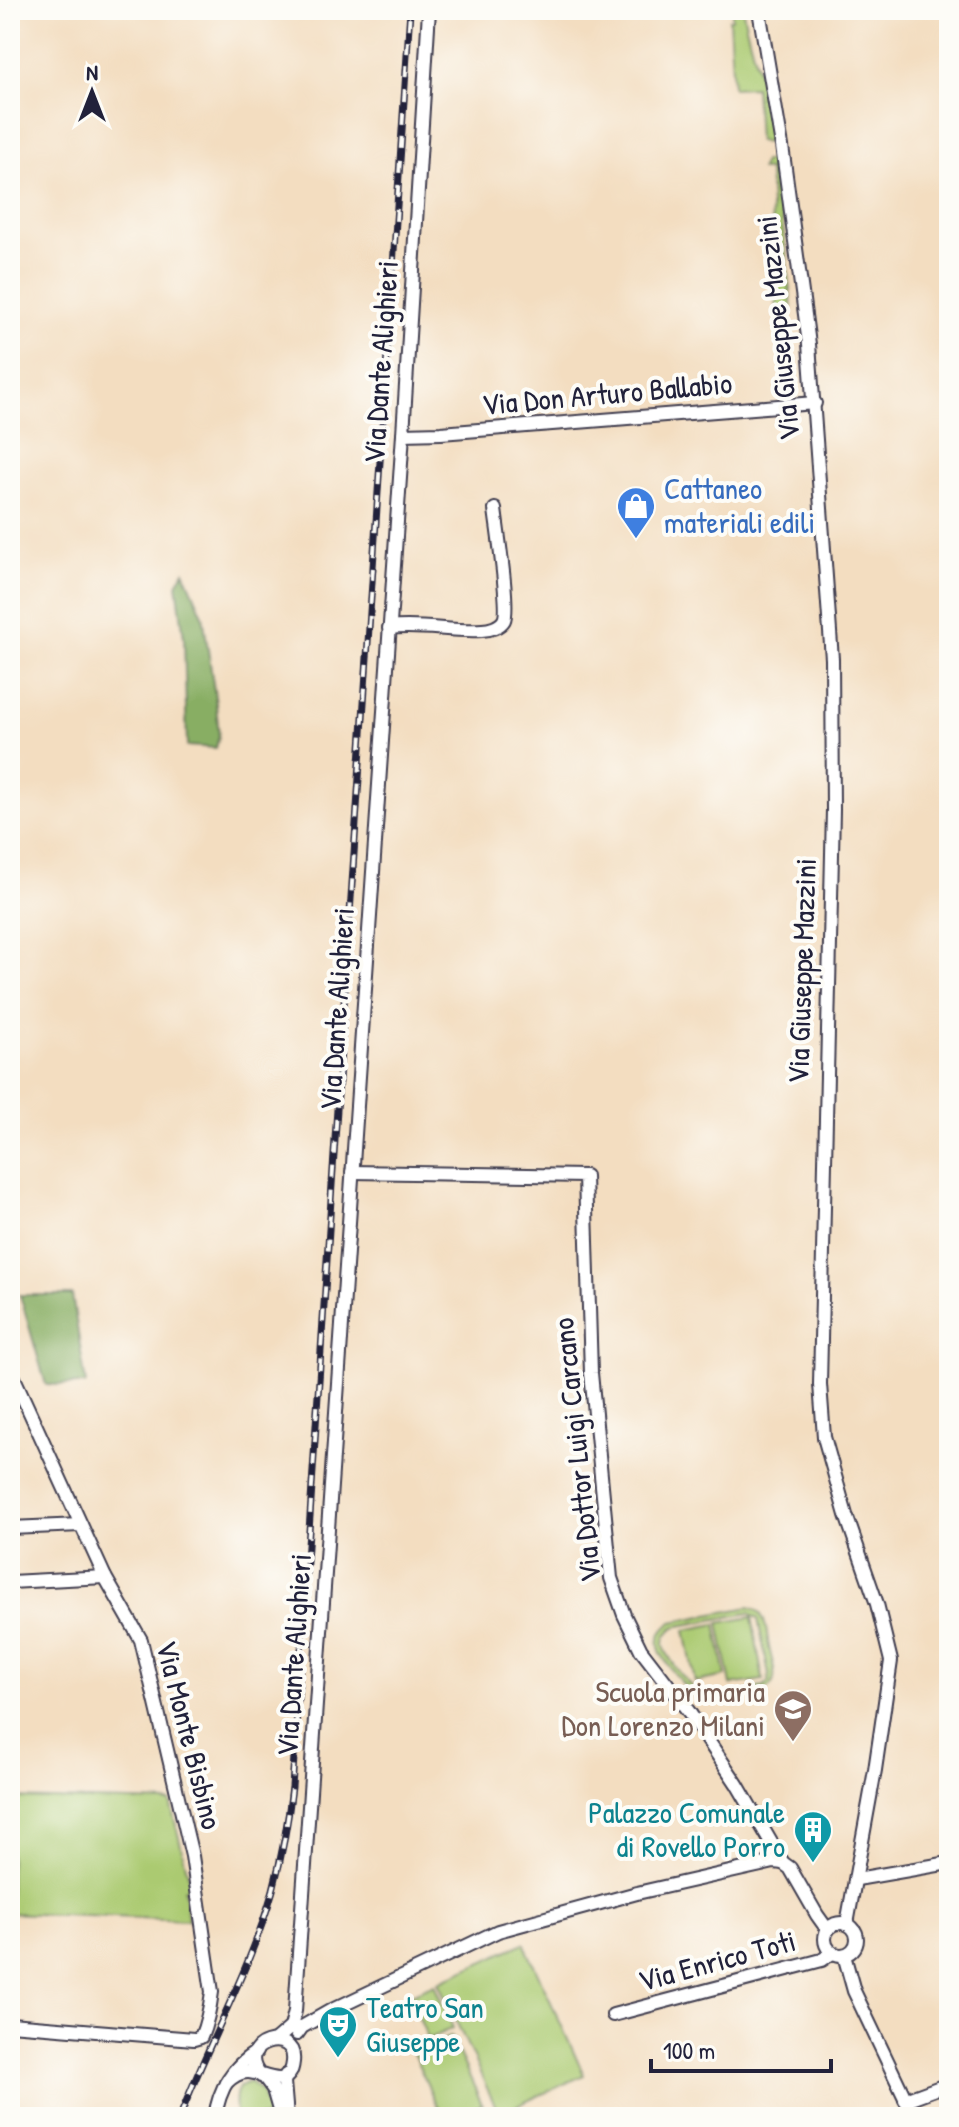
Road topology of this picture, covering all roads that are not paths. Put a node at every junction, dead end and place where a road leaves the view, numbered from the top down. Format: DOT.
graph roads {
  1 [pos="429,10"];
  2 [pos="759,10"];
  3 [pos="815,403"];
  4 [pos="403,434"];
  5 [pos="495,509"];
  6 [pos="389,628"];
  7 [pos="352,1172"];
  8 [pos="10,1369"];
  9 [pos="81,1525"];
  10 [pos="10,1528"];
  11 [pos="105,1577"];
  12 [pos="10,1582"];
  13 [pos="783,1863"];
  14 [pos="949,1863"];
  15 [pos="857,1879"];
  16 [pos="847,1924"];
  17 [pos="827,1929"];
  18 [pos="838,1954"];
  19 [pos="297,1994"];
  20 [pos="324,2012"];
  21 [pos="613,2015"];
  22 [pos="296,2016"];
  23 [pos="10,2024"];
  24 [pos="297,2034"];
  25 [pos="276,2040"];
  26 [pos="256,2052"];
  27 [pos="293,2055"];
  28 [pos="286,2075"];
  29 [pos="263,2076"];
  30 [pos="226,2083"];
  31 [pos="943,2086"];
  32 [pos="905,2100"];
  33 [pos="215,2117"];
  34 [pos="284,2117"];
  35 [pos="914,2117"];
  1 -- 4 [label="street, Via Dante Alighieri"];
  2 -- 3 [label="street, Via Giuseppe Mazzini"];
  3 -- 4 [label="street, Via Don Arturo Ballabio"];
  3 -- 15 [label="street, Via Giuseppe Mazzini"];
  4 -- 6 [label="street, Via Dante Alighieri"];
  5 -- 6 [label="street"];
  6 -- 7 [label="street, Via Dante Alighieri"];
  7 -- 13 [label="street, Via Dottor Luigi Carcano"];
  7 -- 19 [label="street, Via Dante Alighieri"];
  8 -- 9 [label="street, Via Monte Bisbino"];
  9 -- 10 [label="street"];
  9 -- 11 [label="street, Via Monte Bisbino"];
  11 -- 12 [label="street"];
  11 -- 23 [label="street, Via Monte Bisbino"];
  13 -- 17 [label="street, Via Dottor Luigi Carcano"];
  13 -- 20 [label="street"];
  14 -- 15 [label="street"];
  15 -- 16 [label="street, Via Giuseppe Mazzini"];
  16 -- 17 [label="street"];
  16 -- 18 [label="street"];
  17 -- 18 [label="street"];
  18 -- 21 [label="street, Via Enrico Toti"];
  18 -- 32 [label="street"];
  19 -- 20 [label="street"];
  19 -- 22 [label="street, Via Dante Alighieri"];
  20 -- 22 [label="street"];
  20 -- 24 [label="street"];
  22 -- 24 [label="street, Via Dante Alighieri"];
  22 -- 25 [label="street"];
  24 -- 27 [label="street, Via Dante Alighieri"];
  25 -- 26 [label="street"];
  25 -- 27 [label="street"];
  26 -- 29 [label="street"];
  26 -- 30 [label="street"];
  27 -- 28 [label="street"];
  28 -- 29 [label="street"];
  28 -- 34 [label="street"];
  29 -- 30 [label="street"];
  29 -- 34 [label="street"];
  30 -- 33 [label="street"];
  31 -- 32 [label="street"];
  32 -- 35 [label="street"];
}
